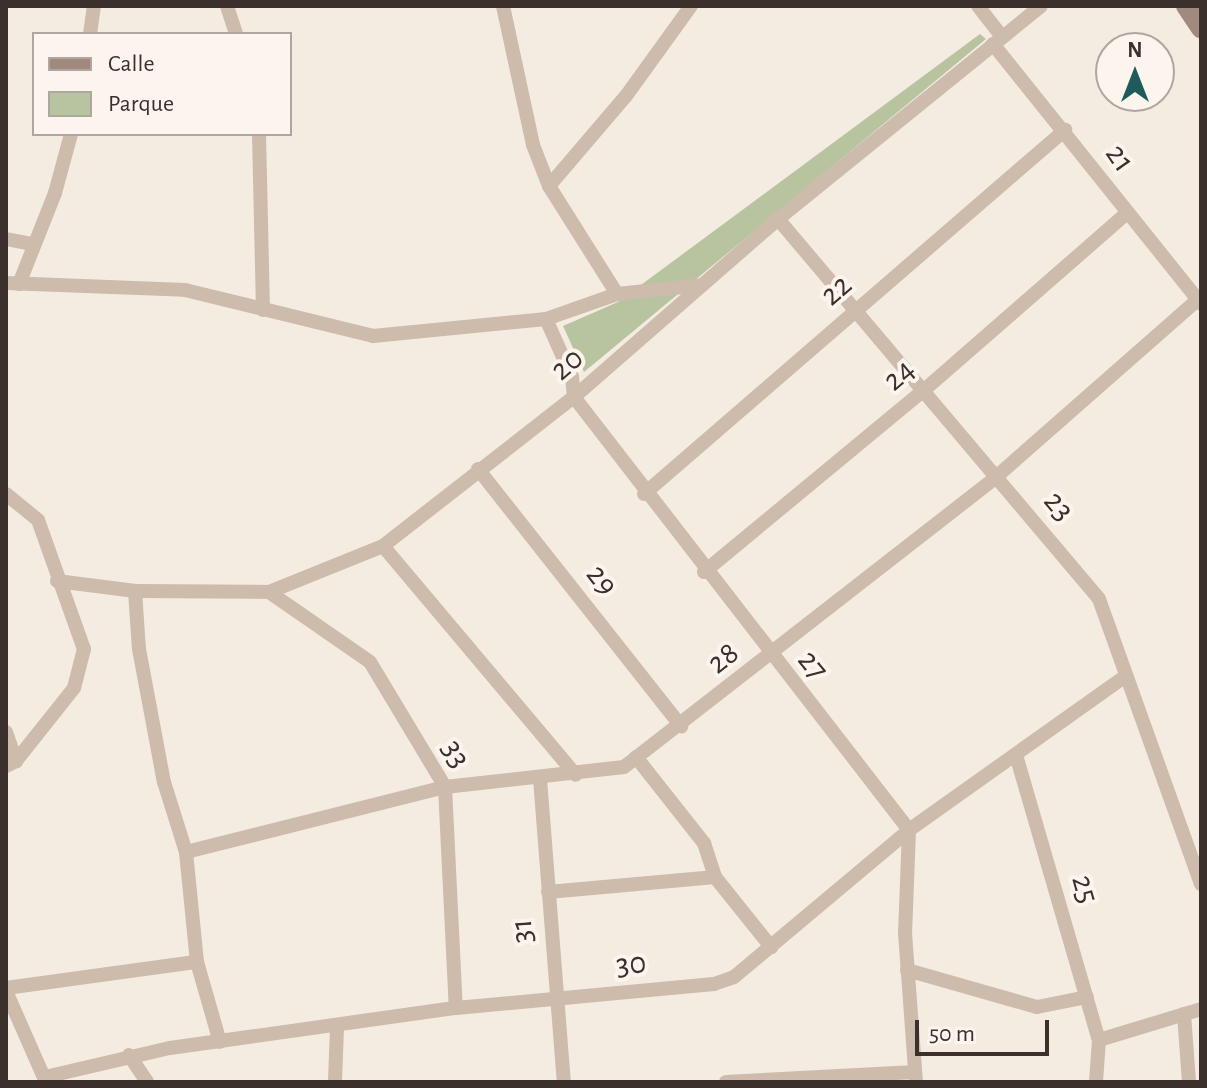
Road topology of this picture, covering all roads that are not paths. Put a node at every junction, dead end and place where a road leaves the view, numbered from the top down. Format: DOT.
graph roads {
  1 [pos="94,6"];
  2 [pos="227,6"];
  3 [pos="503,6"];
  4 [pos="691,6"];
  5 [pos="978,6"];
  6 [pos="1041,6"];
  7 [pos="1186,6"];
  8 [pos="1201,28"];
  9 [pos="90,32"];
  10 [pos="235,32"];
  11 [pos="998,41"];
  12 [pos="1065,130"];
  13 [pos="70,136"];
  14 [pos="259,136"];
  15 [pos="549,186"];
  16 [pos="1125,215"];
  17 [pos="778,219"];
  18 [pos="6,239"];
  19 [pos="32,244"];
  20 [pos="12,284"];
  21 [pos="702,285"];
  22 [pos="617,294"];
  23 [pos="1198,303"];
  24 [pos="263,310"];
  25 [pos="855,311"];
  26 [pos="546,319"];
  27 [pos="923,391"];
  28 [pos="574,397"];
  29 [pos="478,469"];
  30 [pos="996,477"];
  31 [pos="6,494"];
  32 [pos="644,494"];
  33 [pos="383,546"];
  34 [pos="704,572"];
  35 [pos="57,581"];
  36 [pos="135,591"];
  37 [pos="269,592"];
  38 [pos="770,657"];
  39 [pos="1126,676"];
  40 [pos="681,726"];
  41 [pos="6,732"];
  42 [pos="1016,755"];
  43 [pos="636,757"];
  44 [pos="11,764"];
  45 [pos="576,775"];
  46 [pos="540,779"];
  47 [pos="445,787"];
  48 [pos="909,830"];
  49 [pos="186,852"];
  50 [pos="715,877"];
  51 [pos="1201,884"];
  52 [pos="548,892"];
  53 [pos="771,947"];
  54 [pos="197,962"];
  55 [pos="907,970"];
  56 [pos="6,990"];
  57 [pos="1087,997"];
  58 [pos="555,1000"];
  59 [pos="456,1008"];
  60 [pos="1201,1009"];
  61 [pos="1184,1014"];
  62 [pos="337,1028"];
  63 [pos="1099,1040"];
  64 [pos="220,1042"];
  65 [pos="129,1055"];
  66 [pos="916,1077"];
  67 [pos="46,1080"];
  68 [pos="563,1080"];
  69 [pos="147,1082"];
  70 [pos="335,1082"];
  71 [pos="726,1082"];
  72 [pos="1096,1082"];
  73 [pos="1189,1082"];
  1 -- 9 [label="street"];
  2 -- 10 [label="street"];
  3 -- 15 [label="street"];
  4 -- 15 [label="street"];
  5 -- 11 [label="street, 21"];
  6 -- 11 [label="street, 20"];
  7 -- 8 [label="street"];
  11 -- 12 [label="street, 21"];
  11 -- 17 [label="street, 20"];
  12 -- 16 [label="street, 21"];
  12 -- 25 [label="street, 22"];
  13 -- 19 [label="street"];
  14 -- 24 [label="street"];
  15 -- 22 [label="street"];
  16 -- 23 [label="street, 21"];
  16 -- 27 [label="street, 24"];
  17 -- 21 [label="street, 20"];
  17 -- 25 [label="street, 23"];
  18 -- 19 [label="street"];
  19 -- 20 [label="street"];
  20 -- 24 [label="street"];
  21 -- 22 [label="street"];
  21 -- 28 [label="street, 20"];
  22 -- 26 [label="street"];
  23 -- 30 [label="street, 28"];
  24 -- 26 [label="street"];
  25 -- 27 [label="street, 23"];
  25 -- 32 [label="street, 22"];
  26 -- 28 [label="street, 27"];
  27 -- 30 [label="street, 23"];
  27 -- 34 [label="street, 24"];
  28 -- 29 [label="street, 20"];
  28 -- 32 [label="street, 27"];
  29 -- 33 [label="street, 20"];
  29 -- 40 [label="street, 29"];
  30 -- 38 [label="street, 28"];
  30 -- 39 [label="street, 23"];
  31 -- 35 [label="street"];
  32 -- 34 [label="street, 27"];
  33 -- 37 [label="street, 20"];
  33 -- 45 [label="street"];
  34 -- 38 [label="street, 27"];
  35 -- 36 [label="street, 20"];
  35 -- 44 [label="street"];
  36 -- 37 [label="street, 20"];
  36 -- 49 [label="street"];
  37 -- 47 [label="street, 33"];
  38 -- 40 [label="street, 28"];
  38 -- 48 [label="street, 27"];
  39 -- 42 [label="street, 30"];
  39 -- 51 [label="street, 23"];
  40 -- 43 [label="street, 28"];
  41 -- 44 [label="street"];
  42 -- 48 [label="street, 30"];
  42 -- 57 [label="street, 25"];
  43 -- 45 [label="street, 28"];
  43 -- 50 [label="street"];
  45 -- 46 [label="street, 28"];
  46 -- 47 [label="street, 28"];
  46 -- 52 [label="street, 31"];
  47 -- 49 [label="street, 28"];
  47 -- 59 [label="street, 33"];
  48 -- 53 [label="street, 30"];
  48 -- 55 [label="street"];
  49 -- 54 [label="street"];
  50 -- 52 [label="street"];
  50 -- 53 [label="street"];
  52 -- 58 [label="street, 31"];
  53 -- 58 [label="street, 30"];
  54 -- 56 [label="street"];
  54 -- 64 [label="street"];
  55 -- 57 [label="street"];
  55 -- 66 [label="street"];
  56 -- 67 [label="street"];
  57 -- 63 [label="street, 25"];
  58 -- 59 [label="street, 30"];
  58 -- 68 [label="street, 31"];
  59 -- 62 [label="street, 30"];
  60 -- 61 [label="street"];
  61 -- 63 [label="street"];
  61 -- 73 [label="street"];
  62 -- 64 [label="street, 30"];
  62 -- 70 [label="street"];
  63 -- 72 [label="street, 25"];
  64 -- 65 [label="street, 30"];
  65 -- 67 [label="street, 30"];
  65 -- 69 [label="street"];
  66 -- 71 [label="street"];
}
